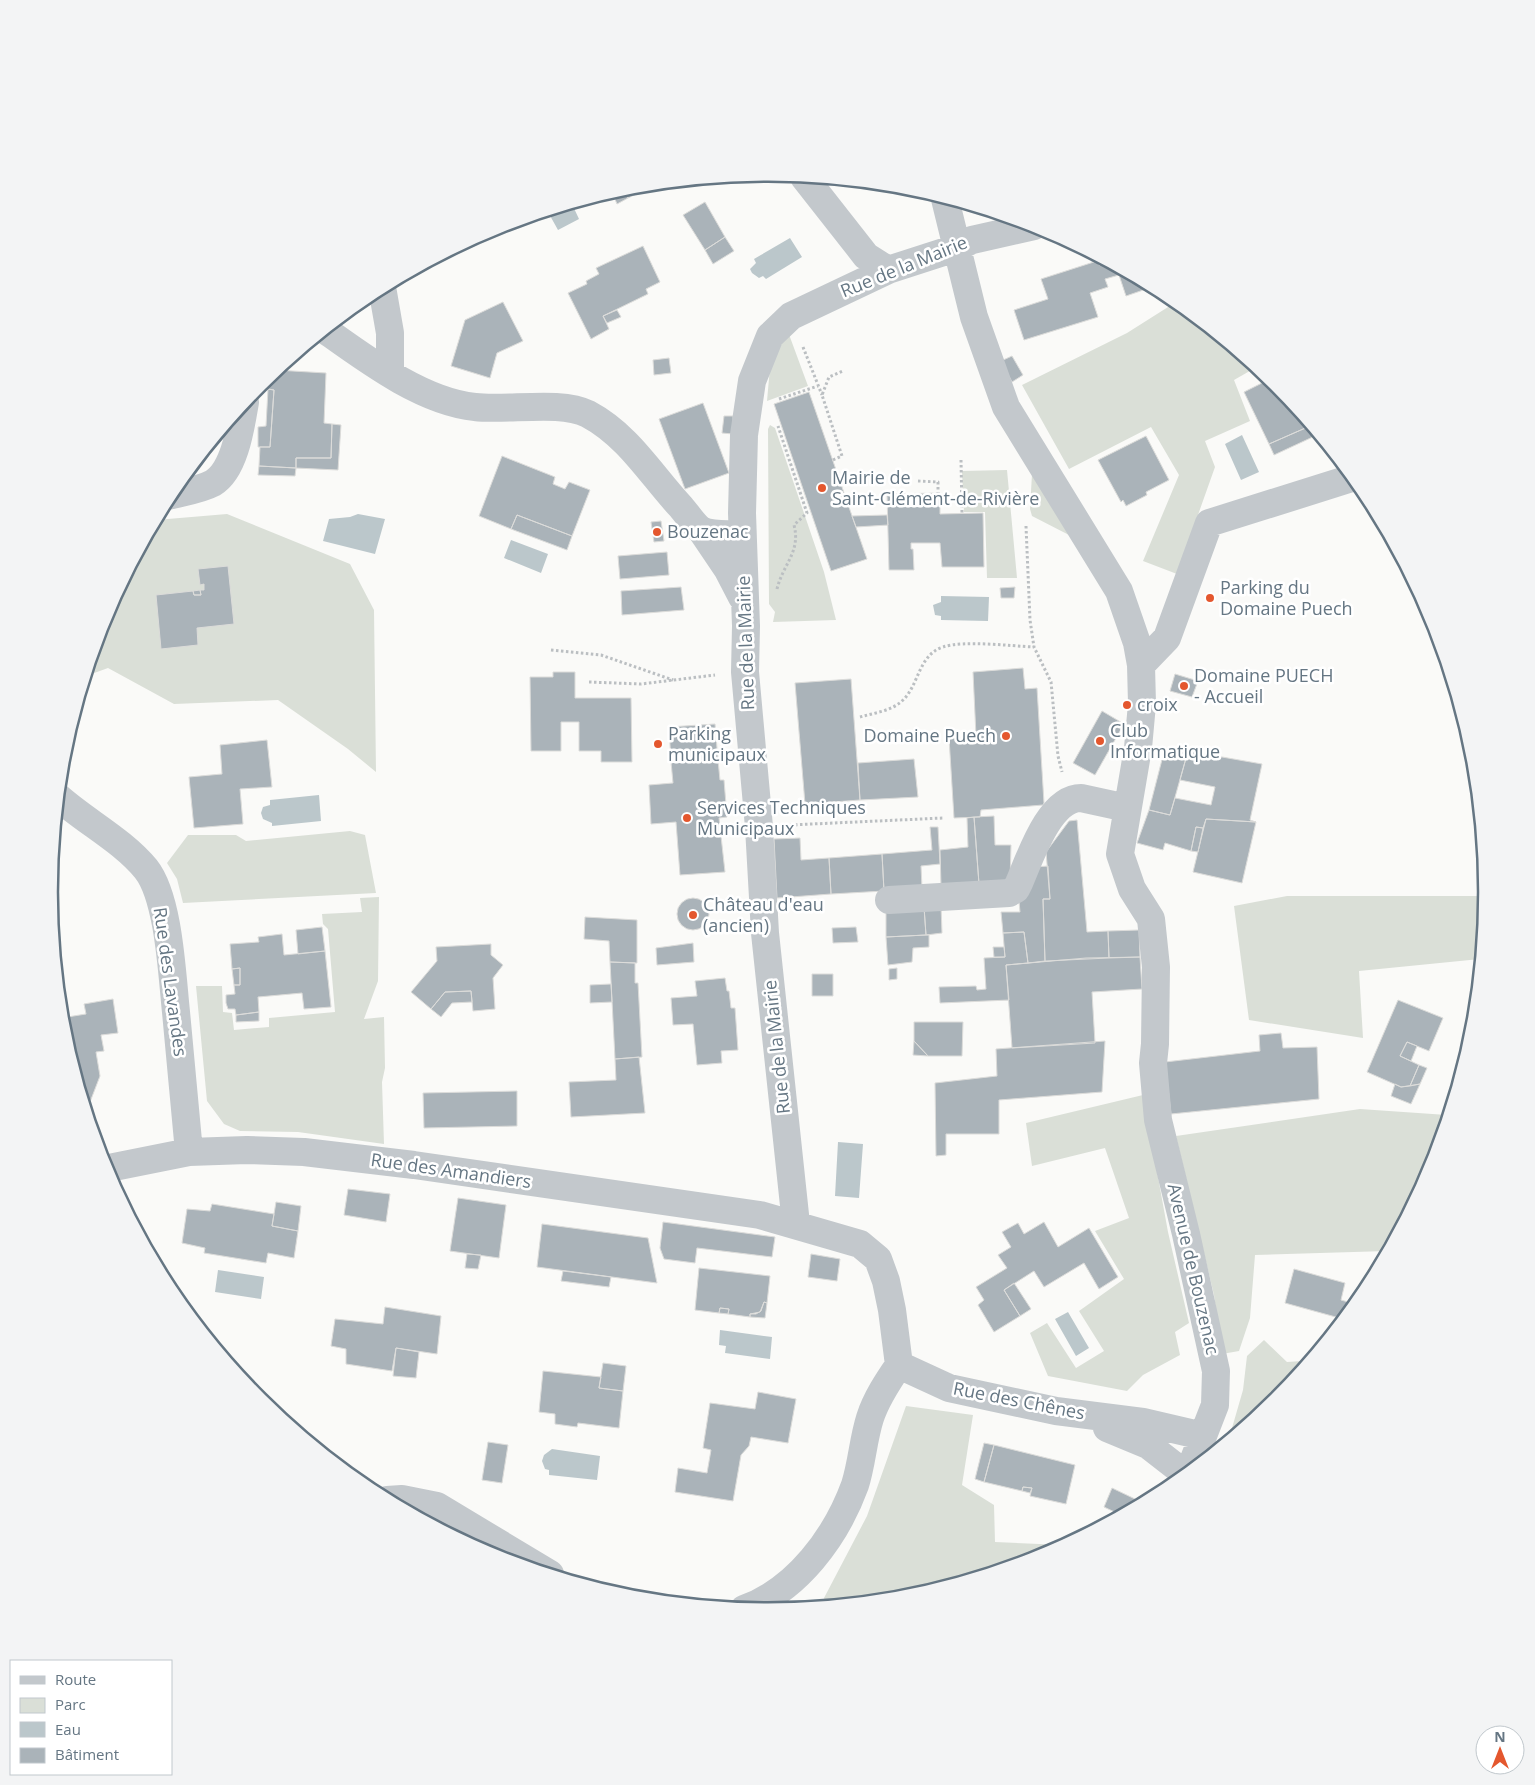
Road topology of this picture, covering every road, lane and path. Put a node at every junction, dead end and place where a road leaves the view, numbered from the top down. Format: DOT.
graph roads {
  1 [pos="809,184"];
  2 [pos="947,206"];
  3 [pos="1019,229"];
  4 [pos="956,248"];
  5 [pos="888,270"];
  6 [pos="384,296"];
  7 [pos="791,316"];
  8 [pos="330,333"];
  9 [pos="843,371"];
  10 [pos="390,373"];
  11 [pos="818,386"];
  12 [pos="822,394"];
  13 [pos="771,402"];
  14 [pos="243,415"];
  15 [pos="777,421"];
  16 [pos="833,460"];
  17 [pos="961,460"];
  18 [pos="1345,480"];
  19 [pos="918,481"];
  20 [pos="181,492"];
  21 [pos="938,493"];
  22 [pos="962,513"];
  23 [pos="1026,526"];
  24 [pos="701,530"];
  25 [pos="742,543"];
  26 [pos="746,615"];
  27 [pos="1034,647"];
  28 [pos="551,650"];
  29 [pos="1141,665"];
  30 [pos="745,672"];
  31 [pos="674,680"];
  32 [pos="589,682"];
  33 [pos="860,717"];
  34 [pos="1081,798"];
  35 [pos="64,801"];
  36 [pos="1127,808"];
  37 [pos="943,818"];
  38 [pos="759,827"];
  39 [pos="889,900"];
  40 [pos="189,1152"];
  41 [pos="113,1167"];
  42 [pos="796,1224"];
  43 [pos="899,1365"];
  44 [pos="1056,1411"];
  45 [pos="1203,1436"];
  46 [pos="1193,1461"];
  47 [pos="1182,1469"];
  48 [pos="399,1499"];
  49 [pos="527,1560"];
  50 [pos="759,1602"];
  1 -- 5 [label="street"];
  2 -- 4 [label="street"];
  3 -- 4 [label="street, Rue de la Mairie"];
  4 -- 5 [label="street, Rue de la Mairie"];
  4 -- 29 [label="street"];
  5 -- 7 [label="street, Rue de la Mairie"];
  6 -- 10 [label="street"];
  7 -- 11 [label="path"];
  7 -- 25 [label="street, Rue de la Mairie"];
  8 -- 10 [label="street"];
  9 -- 12 [label="path"];
  10 -- 24 [label="street"];
  11 -- 12 [label="path"];
  11 -- 13 [label="path"];
  12 -- 16 [label="path"];
  14 -- 20 [label="street"];
  15 -- 26 [label="path"];
  17 -- 22 [label="path"];
  18 -- 29 [label="street"];
  19 -- 21 [label="path"];
  23 -- 27 [label="path"];
  24 -- 25 [label="street"];
  24 -- 26 [label="street"];
  25 -- 26 [label="street, Rue de la Mairie"];
  26 -- 30 [label="street, Rue de la Mairie"];
  27 -- 33 [label="path"];
  27 -- 34 [label="path"];
  28 -- 31 [label="path"];
  29 -- 36 [label="street"];
  30 -- 31 [label="path"];
  30 -- 38 [label="street, Rue de la Mairie"];
  31 -- 32 [label="path"];
  34 -- 36 [label="street"];
  34 -- 39 [label="street"];
  35 -- 40 [label="street, Rue des Lavandes"];
  36 -- 45 [label="street, Avenue de Bouzenac"];
  37 -- 38 [label="path"];
  38 -- 42 [label="street, Rue de la Mairie"];
  40 -- 41 [label="street, Rue des Amandiers"];
  40 -- 42 [label="street, Rue des Amandiers"];
  42 -- 43 [label="street"];
  43 -- 44 [label="street, Rue des Chênes"];
  43 -- 50 [label="street"];
  44 -- 45 [label="street, Rue des Chênes"];
  44 -- 47 [label="street"];
  45 -- 46 [label="street, Avenue de Bouzenac"];
  48 -- 49 [label="street"];
}
